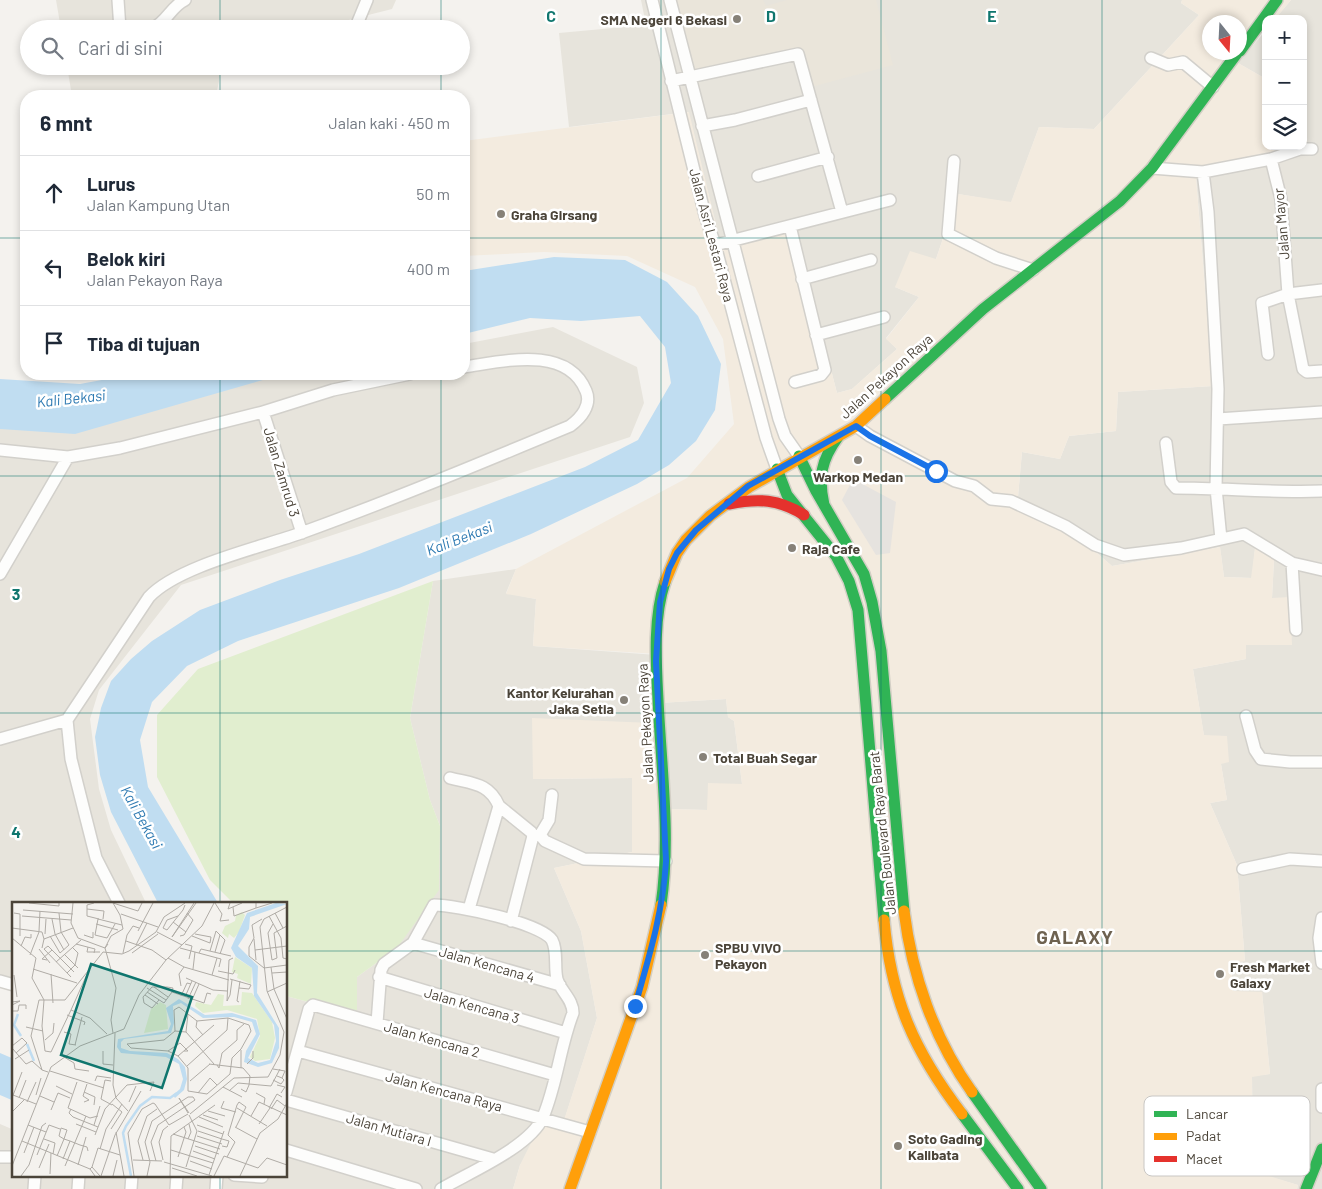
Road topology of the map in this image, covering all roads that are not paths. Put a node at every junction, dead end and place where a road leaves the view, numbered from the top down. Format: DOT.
graph roads {
  1 [pos="118,0"];
  2 [pos="185,0"];
  3 [pos="367,0"];
  4 [pos="652,0"];
  5 [pos="1278,0"];
  6 [pos="671,4"];
  7 [pos="655,12"];
  8 [pos="119,20"];
  9 [pos="164,20"];
  10 [pos="359,20"];
  11 [pos="1247,41"];
  12 [pos="1151,58"];
  13 [pos="1233,60"];
  14 [pos="690,78"];
  15 [pos="671,81"];
  16 [pos="1213,87"];
  17 [pos="811,100"];
  18 [pos="702,126"];
  19 [pos="1312,149"];
  20 [pos="828,158"];
  21 [pos="1271,159"];
  22 [pos="954,160"];
  23 [pos="1152,168"];
  24 [pos="1203,172"];
  25 [pos="758,176"];
  26 [pos="890,200"];
  27 [pos="842,212"];
  28 [pos="790,226"];
  29 [pos="733,241"];
  30 [pos="715,245"];
  31 [pos="871,260"];
  32 [pos="1033,270"];
  33 [pos="802,279"];
  34 [pos="1322,290"];
  35 [pos="1288,294"];
  36 [pos="884,316"];
  37 [pos="816,335"];
  38 [pos="762,349"];
  39 [pos="744,353"];
  40 [pos="1268,354"];
  41 [pos="470,366"];
  42 [pos="1322,371"];
  43 [pos="381,380"];
  44 [pos="795,382"];
  45 [pos="263,412"];
  46 [pos="1322,412"];
  47 [pos="779,419"];
  48 [pos="1218,419"];
  49 [pos="763,424"];
  50 [pos="856,426"];
  51 [pos="840,435"];
  52 [pos="1166,443"];
  53 [pos="0,450"];
  54 [pos="799,456"];
  55 [pos="68,457"];
  56 [pos="777,469"];
  57 [pos="1216,488"];
  58 [pos="816,491"];
  59 [pos="1322,491"];
  60 [pos="726,504"];
  61 [pos="824,505"];
  62 [pos="796,506"];
  63 [pos="804,515"];
  64 [pos="302,533"];
  65 [pos="1221,539"];
  66 [pos="1292,563"];
  67 [pos="1322,570"];
  68 [pos="0,574"];
  69 [pos="1296,630"];
  70 [pos="881,651"];
  71 [pos="863,652"];
  72 [pos="1246,716"];
  73 [pos="67,720"];
  74 [pos="0,739"];
  75 [pos="1322,762"];
  76 [pos="450,778"];
  77 [pos="552,795"];
  78 [pos="499,806"];
  79 [pos="666,861"];
  80 [pos="1322,861"];
  81 [pos="1243,869"];
  82 [pos="119,902"];
  83 [pos="469,909"];
  84 [pos="1322,918"];
  85 [pos="511,920"];
  86 [pos="413,942"];
  87 [pos="1322,963"];
  88 [pos="378,977"];
  89 [pos="560,985"];
  90 [pos="377,1023"];
  91 [pos="566,1033"];
  92 [pos="298,1051"];
  93 [pos="555,1075"];
  94 [pos="288,1085"];
  95 [pos="1322,1089"];
  96 [pos="288,1101"];
  97 [pos="1322,1107"];
  98 [pos="543,1117"];
  99 [pos="590,1132"];
  100 [pos="1322,1149"];
  101 [pos="288,1151"];
  102 [pos="492,1159"];
  103 [pos="35,1176"];
  104 [pos="79,1176"];
  105 [pos="132,1176"];
  106 [pos="177,1176"];
  107 [pos="217,1176"];
  108 [pos="262,1176"];
  109 [pos="34,1189"];
  110 [pos="78,1189"];
  111 [pos="131,1189"];
  112 [pos="176,1189"];
  113 [pos="216,1189"];
  114 [pos="261,1189"];
  115 [pos="416,1189"];
  116 [pos="441,1189"];
  117 [pos="570,1189"];
  118 [pos="1018,1189"];
  119 [pos="1041,1189"];
  120 [pos="1306,1189"];
  1 -- 8 [label="street"];
  2 -- 9 [label="street"];
  3 -- 10 [label="street"];
  4 -- 7 [label="street, Jalan Asri Lestari Raya"];
  5 -- 11 [label="main road, Jalan Pekayon Raya"];
  6 -- 7 [label="street"];
  6 -- 14 [label="street, Jalan Asri Lestari Raya"];
  7 -- 15 [label="street, Jalan Asri Lestari Raya"];
  12 -- 16 [label="street"];
  13 -- 16 [label="main road, Jalan Pekayon Raya"];
  14 -- 15 [label="street"];
  14 -- 17 [label="street"];
  14 -- 18 [label="street, Jalan Asri Lestari Raya"];
  15 -- 30 [label="street, Jalan Asri Lestari Raya"];
  16 -- 23 [label="main road, Jalan Pekayon Raya"];
  17 -- 18 [label="street"];
  17 -- 20 [label="street"];
  18 -- 29 [label="street, Jalan Asri Lestari Raya"];
  19 -- 21 [label="street"];
  20 -- 25 [label="street"];
  20 -- 27 [label="street"];
  21 -- 24 [label="street"];
  21 -- 35 [label="street, Jalan Mayor"];
  22 -- 32 [label="street"];
  23 -- 24 [label="street"];
  23 -- 32 [label="main road, Jalan Pekayon Raya"];
  24 -- 48 [label="street"];
  26 -- 27 [label="street"];
  27 -- 28 [label="street"];
  28 -- 29 [label="street"];
  28 -- 33 [label="street"];
  29 -- 30 [label="street"];
  29 -- 38 [label="street, Jalan Asri Lestari Raya"];
  30 -- 39 [label="street, Jalan Asri Lestari Raya"];
  31 -- 33 [label="street"];
  32 -- 50 [label="main road, Jalan Pekayon Raya"];
  33 -- 37 [label="street"];
  34 -- 35 [label="street"];
  35 -- 40 [label="street"];
  35 -- 42 [label="street, Jalan Mayor"];
  36 -- 37 [label="street"];
  37 -- 44 [label="street"];
  38 -- 39 [label="street"];
  38 -- 47 [label="street, Jalan Asri Lestari Raya"];
  39 -- 49 [label="street, Jalan Asri Lestari Raya"];
  41 -- 64 [label="street"];
  43 -- 45 [label="street"];
  45 -- 55 [label="street"];
  45 -- 64 [label="street, Jalan Zamrud 3"];
  46 -- 48 [label="street"];
  47 -- 49 [label="street"];
  47 -- 54 [label="street, Jalan Asri Lestari Raya"];
  48 -- 57 [label="street"];
  49 -- 56 [label="street, Jalan Asri Lestari Raya"];
  50 -- 51 [label="main road, Jalan Pekayon Raya"];
  50 -- 65 [label="street"];
  51 -- 54 [label="main road, Jalan Pekayon Raya"];
  51 -- 61 [label="main road"];
  52 -- 57 [label="street"];
  53 -- 55 [label="street"];
  54 -- 56 [label="main road, Jalan Pekayon Raya"];
  54 -- 58 [label="main road, Jalan Boulevard Raya Barat"];
  55 -- 68 [label="street"];
  56 -- 60 [label="main road, Jalan Pekayon Raya"];
  56 -- 62 [label="main road, Jalan Boulevard Raya Barat"];
  57 -- 59 [label="street"];
  57 -- 65 [label="street"];
  58 -- 61 [label="main road, Jalan Boulevard Raya Barat"];
  58 -- 62 [label="main road"];
  60 -- 63 [label="main road"];
  60 -- 79 [label="main road, Jalan Pekayon Raya"];
  61 -- 70 [label="main road, Jalan Boulevard Raya Barat"];
  62 -- 63 [label="main road, Jalan Boulevard Raya Barat"];
  63 -- 71 [label="main road, Jalan Boulevard Raya Barat"];
  64 -- 73 [label="street"];
  65 -- 66 [label="street"];
  66 -- 67 [label="street"];
  66 -- 69 [label="street"];
  70 -- 71 [label="main road"];
  70 -- 119 [label="main road, Jalan Boulevard Raya Barat"];
  71 -- 118 [label="main road, Jalan Boulevard Raya Barat"];
  72 -- 75 [label="street"];
  73 -- 74 [label="street"];
  73 -- 82 [label="street"];
  76 -- 78 [label="street"];
  77 -- 79 [label="street"];
  78 -- 83 [label="street"];
  78 -- 85 [label="street"];
  79 -- 99 [label="main road, Jalan Pekayon Raya"];
  80 -- 81 [label="street"];
  83 -- 85 [label="street"];
  83 -- 86 [label="street"];
  84 -- 87 [label="street"];
  85 -- 89 [label="street"];
  86 -- 88 [label="street"];
  86 -- 89 [label="street, Jalan Kencana 4"];
  88 -- 90 [label="street"];
  88 -- 91 [label="street, Jalan Kencana 3"];
  89 -- 91 [label="street"];
  90 -- 92 [label="street, Jalan Kencana 2"];
  90 -- 93 [label="street, Jalan Kencana 2"];
  91 -- 93 [label="street"];
  92 -- 94 [label="street"];
  92 -- 98 [label="street, Jalan Kencana Raya"];
  93 -- 98 [label="street"];
  95 -- 97 [label="street"];
  96 -- 102 [label="street, Jalan Mutiara I"];
  98 -- 99 [label="street, Jalan Kencana Raya"];
  98 -- 102 [label="street"];
  99 -- 117 [label="main road, Jalan Pekayon Raya"];
  100 -- 120 [label="main road"];
  101 -- 115 [label="street"];
  102 -- 116 [label="street"];
  103 -- 109 [label="street"];
  104 -- 110 [label="street"];
  105 -- 111 [label="street"];
  106 -- 112 [label="street"];
  107 -- 113 [label="street"];
  108 -- 114 [label="street"];
}
